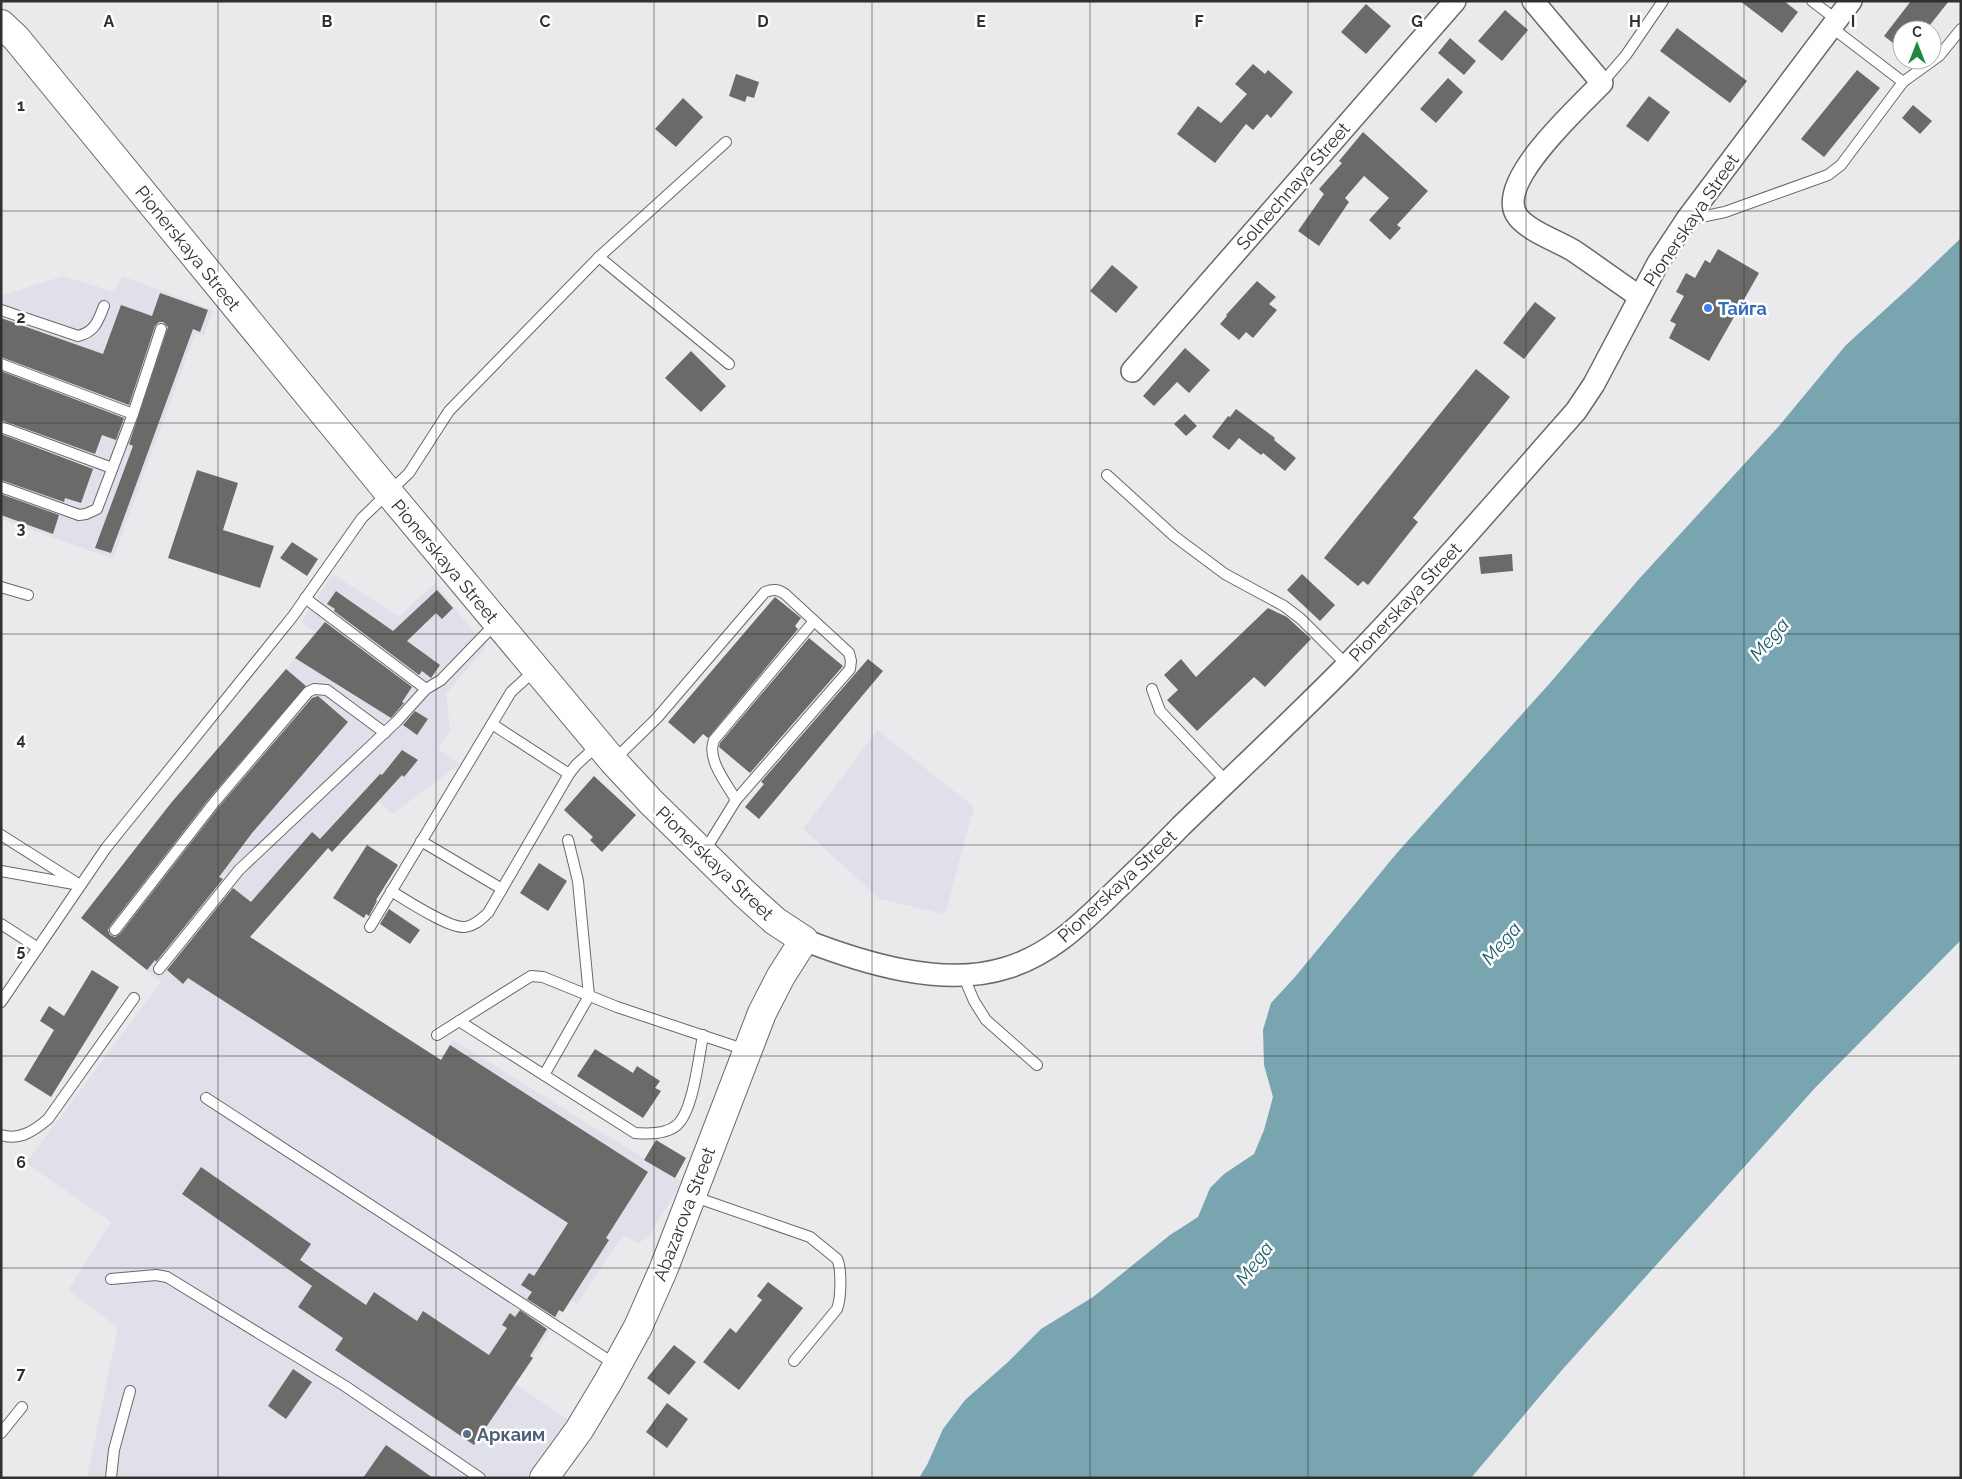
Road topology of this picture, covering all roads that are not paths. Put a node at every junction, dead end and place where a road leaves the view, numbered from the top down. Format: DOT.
graph roads {
  1 [pos="1455,1"];
  2 [pos="1533,1"];
  3 [pos="1663,1"];
  4 [pos="1812,1"];
  5 [pos="1852,1"];
  6 [pos="1,11"];
  7 [pos="1834,23"];
  8 [pos="1961,29"];
  9 [pos="9,31"];
  10 [pos="1903,82"];
  11 [pos="1602,83"];
  12 [pos="726,142"];
  13 [pos="1687,219"];
  14 [pos="600,257"];
  15 [pos="1640,297"];
  16 [pos="104,306"];
  17 [pos="1,310"];
  18 [pos="161,329"];
  19 [pos="1,364"];
  20 [pos="729,364"];
  21 [pos="1132,371"];
  22 [pos="133,414"];
  23 [pos="1,427"];
  24 [pos="112,468"];
  25 [pos="1107,475"];
  26 [pos="1,487"];
  27 [pos="389,493"];
  28 [pos="1,587"];
  29 [pos="28,595"];
  30 [pos="305,598"];
  31 [pos="814,621"];
  32 [pos="496,622"];
  33 [pos="1347,665"];
  34 [pos="536,670"];
  35 [pos="426,689"];
  36 [pos="1152,689"];
  37 [pos="492,724"];
  38 [pos="385,733"];
  39 [pos="606,753"];
  40 [pos="569,774"];
  41 [pos="1227,782"];
  42 [pos="736,800"];
  43 [pos="1,835"];
  44 [pos="568,840"];
  45 [pos="422,841"];
  46 [pos="703,853"];
  47 [pos="1,871"];
  48 [pos="80,885"];
  49 [pos="502,889"];
  50 [pos="391,891"];
  51 [pos="1,924"];
  52 [pos="370,927"];
  53 [pos="115,930"];
  54 [pos="804,940"];
  55 [pos="38,948"];
  56 [pos="159,969"];
  57 [pos="963,975"];
  58 [pos="589,996"];
  59 [pos="134,998"];
  60 [pos="1,1002"];
  61 [pos="459,1021"];
  62 [pos="436,1035"];
  63 [pos="703,1035"];
  64 [pos="746,1050"];
  65 [pos="1037,1065"];
  66 [pos="544,1075"];
  67 [pos="206,1098"];
  68 [pos="1,1135"];
  69 [pos="691,1196"];
  70 [pos="111,1279"];
  71 [pos="794,1361"];
  72 [pos="617,1366"];
  73 [pos="130,1391"];
  74 [pos="22,1407"];
  75 [pos="1,1433"];
  76 [pos="111,1478"];
  77 [pos="480,1478"];
  78 [pos="544,1478"];
  1 -- 21 [label="street, Solnechnaya Street"];
  2 -- 11 [label="street"];
  3 -- 11 [label="lane"];
  4 -- 7 [label="lane"];
  5 -- 7 [label="street, Pionerskaya Street"];
  6 -- 9 [label="street, Pionerskaya Street"];
  7 -- 10 [label="lane"];
  7 -- 13 [label="street, Pionerskaya Street"];
  8 -- 10 [label="lane"];
  9 -- 27 [label="street, Pionerskaya Street"];
  10 -- 13 [label="lane"];
  11 -- 15 [label="street"];
  12 -- 14 [label="lane"];
  13 -- 15 [label="street, Pionerskaya Street"];
  14 -- 20 [label="lane"];
  14 -- 27 [label="lane"];
  15 -- 33 [label="street, Pionerskaya Street"];
  16 -- 17 [label="lane"];
  18 -- 22 [label="lane"];
  19 -- 22 [label="lane"];
  22 -- 24 [label="lane"];
  23 -- 24 [label="lane"];
  24 -- 26 [label="lane"];
  25 -- 33 [label="lane"];
  27 -- 30 [label="lane"];
  27 -- 32 [label="street, Pionerskaya Street"];
  28 -- 29 [label="lane"];
  30 -- 35 [label="lane"];
  30 -- 48 [label="lane"];
  31 -- 39 [label="lane"];
  31 -- 42 [label="lane"];
  31 -- 42 [label="lane"];
  32 -- 34 [label="street, Pionerskaya Street"];
  32 -- 35 [label="lane"];
  33 -- 41 [label="street, Pionerskaya Street"];
  34 -- 37 [label="lane"];
  34 -- 39 [label="street, Pionerskaya Street"];
  35 -- 38 [label="lane"];
  36 -- 41 [label="lane"];
  37 -- 40 [label="lane"];
  37 -- 45 [label="lane"];
  38 -- 53 [label="lane"];
  38 -- 56 [label="lane"];
  39 -- 40 [label="lane"];
  39 -- 46 [label="street, Pionerskaya Street"];
  40 -- 49 [label="lane"];
  41 -- 57 [label="street, Pionerskaya Street"];
  42 -- 46 [label="lane"];
  43 -- 48 [label="lane"];
  44 -- 58 [label="lane"];
  45 -- 49 [label="lane"];
  45 -- 50 [label="lane"];
  46 -- 54 [label="street, Pionerskaya Street"];
  47 -- 48 [label="lane"];
  48 -- 55 [label="lane"];
  49 -- 50 [label="lane"];
  50 -- 52 [label="lane"];
  51 -- 55 [label="lane"];
  54 -- 57 [label="street, Pionerskaya Street"];
  54 -- 64 [label="street, Abazarova Street"];
  55 -- 60 [label="lane"];
  57 -- 65 [label="lane"];
  58 -- 61 [label="lane"];
  58 -- 63 [label="lane"];
  58 -- 66 [label="lane"];
  59 -- 68 [label="lane"];
  61 -- 62 [label="lane"];
  61 -- 66 [label="lane"];
  63 -- 64 [label="lane"];
  63 -- 66 [label="lane"];
  64 -- 69 [label="street, Abazarova Street"];
  67 -- 72 [label="lane"];
  69 -- 71 [label="lane"];
  69 -- 72 [label="street, Abazarova Street"];
  70 -- 77 [label="lane"];
  72 -- 78 [label="street, Abazarova Street"];
  73 -- 76 [label="lane"];
  74 -- 75 [label="lane"];
}
